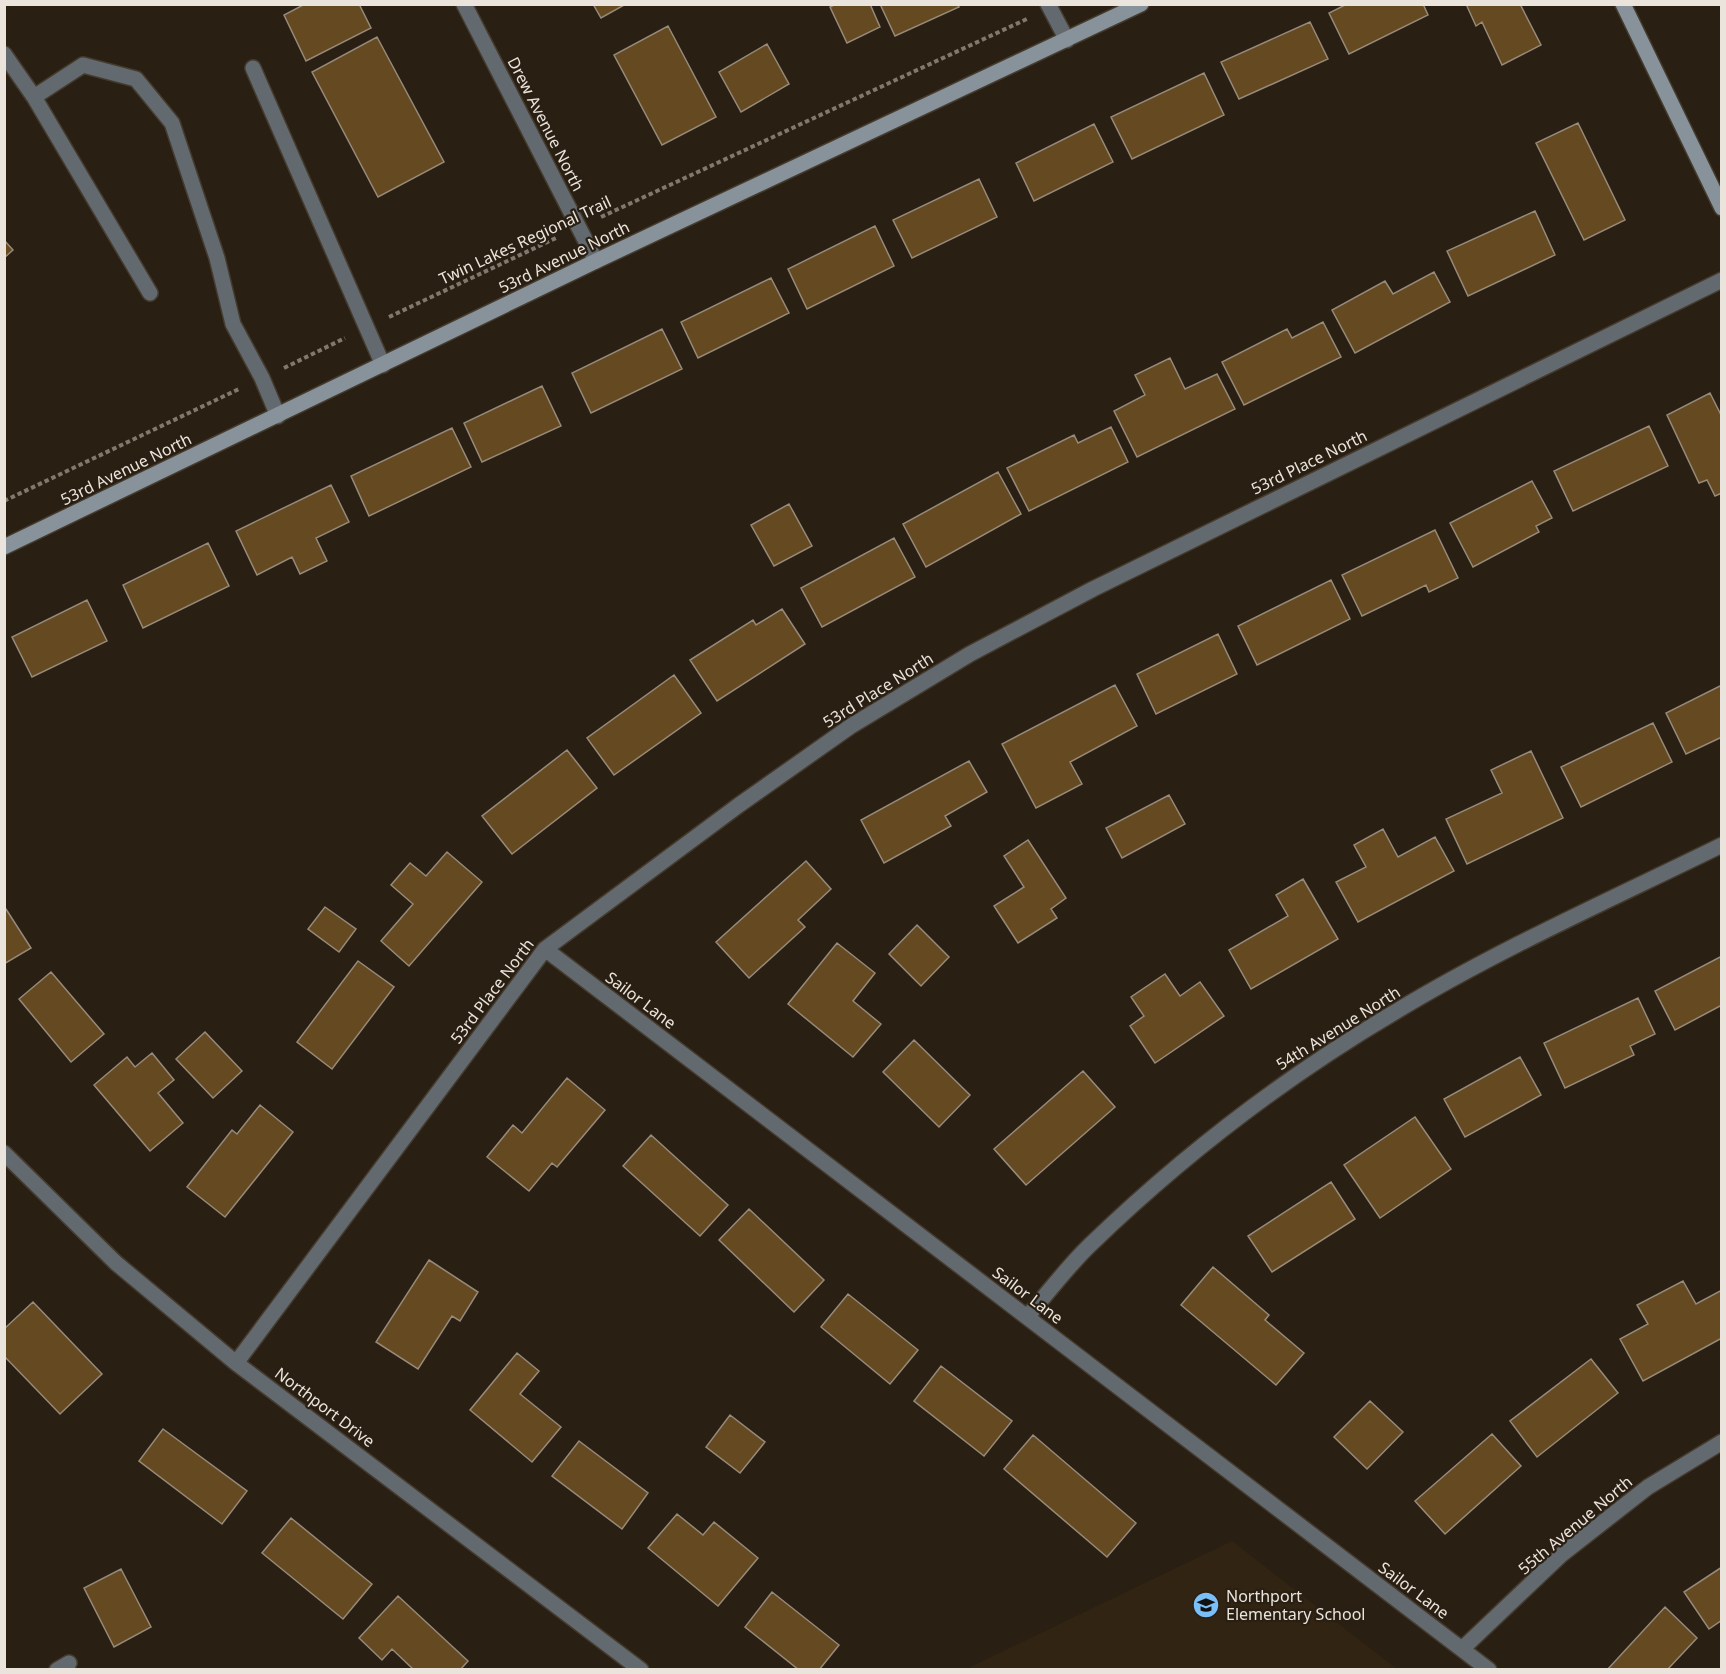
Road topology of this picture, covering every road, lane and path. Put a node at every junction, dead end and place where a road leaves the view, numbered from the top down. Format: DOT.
graph roads {
  1 [pos="464,4"];
  2 [pos="1141,4"];
  3 [pos="1623,4"];
  4 [pos="1049,6"];
  5 [pos="1066,40"];
  6 [pos="4,54"];
  7 [pos="253,68"];
  8 [pos="34,97"];
  9 [pos="1722,208"];
  10 [pos="579,227"];
  11 [pos="596,261"];
  12 [pos="1722,280"];
  13 [pos="150,293"];
  14 [pos="367,328"];
  15 [pos="383,365"];
  16 [pos="262,378"];
  17 [pos="278,416"];
  18 [pos="4,501"];
  19 [pos="4,547"];
  20 [pos="1722,845"];
  21 [pos="545,949"];
  22 [pos="4,1153"];
  23 [pos="1027,1317"];
  24 [pos="236,1363"];
  25 [pos="1722,1442"];
  26 [pos="1462,1649"];
  27 [pos="641,1670"];
  28 [pos="1489,1670"];
  1 -- 10 [label="street, Drew Avenue North"];
  2 -- 5 [label="street, 53rd Avenue North"];
  3 -- 9 [label="street"];
  4 -- 5 [label="street"];
  4 -- 10 [label="path, Twin Lakes Regional Trail"];
  5 -- 11 [label="street, 53rd Avenue North"];
  6 -- 8 [label="street"];
  7 -- 14 [label="street"];
  8 -- 13 [label="street"];
  8 -- 16 [label="street"];
  10 -- 11 [label="street, Drew Avenue North"];
  10 -- 14 [label="path, Twin Lakes Regional Trail"];
  11 -- 15 [label="street, 53rd Avenue North"];
  12 -- 21 [label="street, 53rd Place North"];
  14 -- 15 [label="street"];
  14 -- 16 [label="path, Twin Lakes Regional Trail"];
  15 -- 17 [label="street, 53rd Avenue North"];
  16 -- 17 [label="street"];
  16 -- 18 [label="path, Twin Lakes Regional Trail"];
  17 -- 19 [label="street, 53rd Avenue North"];
  20 -- 23 [label="street, 54th Avenue North"];
  21 -- 23 [label="street, Sailor Lane"];
  21 -- 24 [label="street, 53rd Place North"];
  22 -- 24 [label="street, Northport Drive"];
  23 -- 26 [label="street, Sailor Lane"];
  24 -- 27 [label="street, Northport Drive"];
  25 -- 26 [label="street, 55th Avenue North"];
  26 -- 28 [label="street, Sailor Lane"];
}
